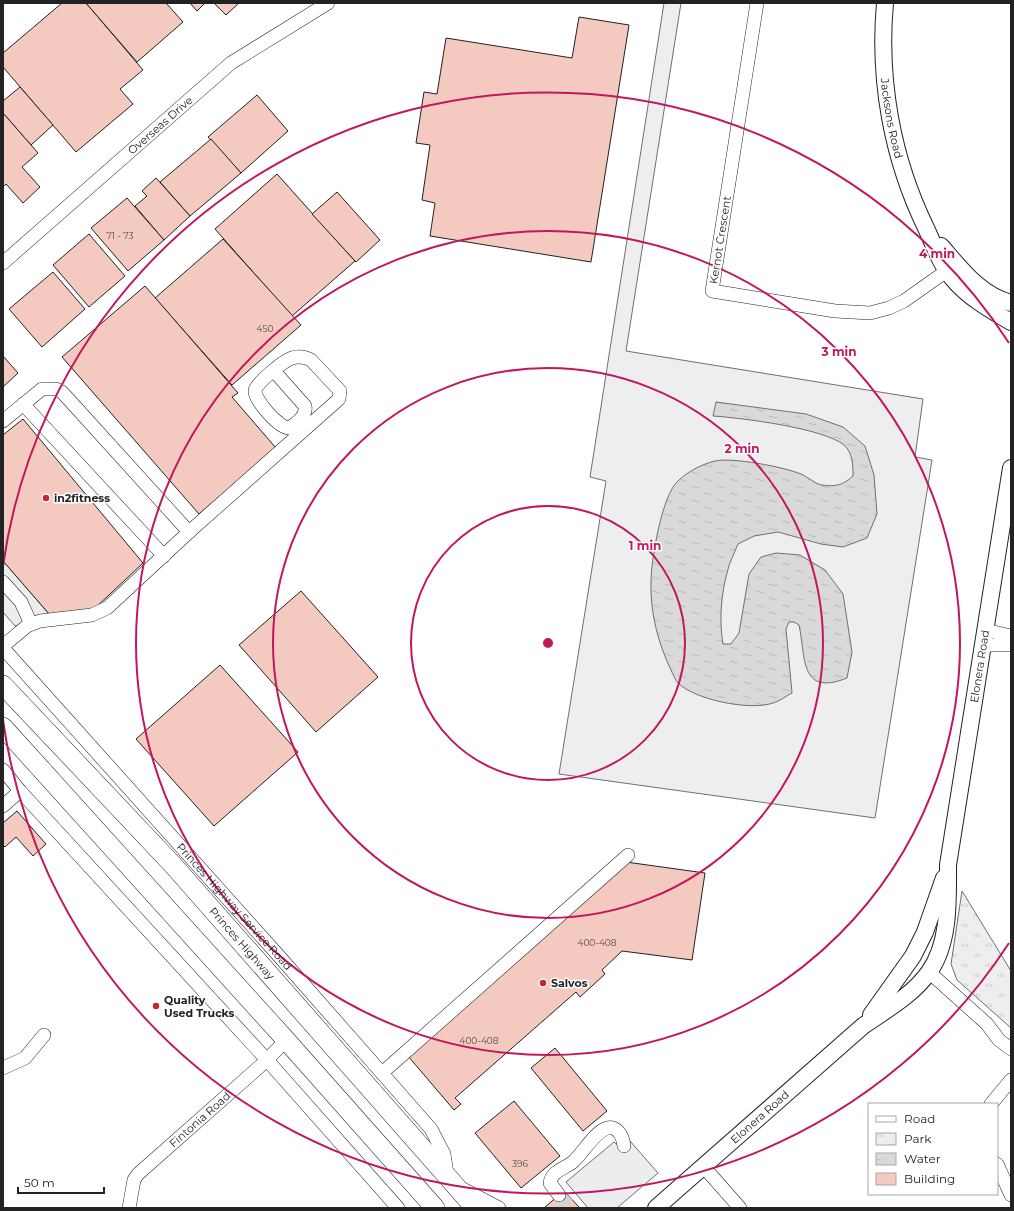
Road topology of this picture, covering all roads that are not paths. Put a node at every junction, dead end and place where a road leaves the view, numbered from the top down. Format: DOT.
graph roads {
  1 [pos="328,3"];
  2 [pos="756,3"];
  3 [pos="885,3"];
  4 [pos="3,263"];
  5 [pos="951,267"];
  6 [pos="1011,303"];
  7 [pos="1011,322"];
  8 [pos="274,371"];
  9 [pos="23,404"];
  10 [pos="3,421"];
  11 [pos="1011,474"];
  12 [pos="190,532"];
  13 [pos="164,556"];
  14 [pos="3,582"];
  15 [pos="31,624"];
  16 [pos="1011,636"];
  17 [pos="984,637"];
  18 [pos="1011,645"];
  19 [pos="3,647"];
  20 [pos="3,685"];
  21 [pos="3,727"];
  22 [pos="3,770"];
  23 [pos="20,791"];
  24 [pos="3,806"];
  25 [pos="628,855"];
  26 [pos="948,865"];
  27 [pos="920,942"];
  28 [pos="929,972"];
  29 [pos="887,994"];
  30 [pos="987,1024"];
  31 [pos="863,1026"];
  32 [pos="44,1035"];
  33 [pos="286,1040"];
  34 [pos="1011,1040"];
  35 [pos="1011,1049"];
  36 [pos="267,1060"];
  37 [pos="3,1068"];
  38 [pos="382,1073"];
  39 [pos="1011,1080"];
  40 [pos="992,1103"];
  41 [pos="624,1146"];
  42 [pos="703,1166"];
  43 [pos="998,1166"];
  44 [pos="452,1180"];
  45 [pos="559,1195"];
  46 [pos="1011,1195"];
  47 [pos="432,1206"];
  48 [pos="129,1208"];
  49 [pos="398,1208"];
  50 [pos="475,1208"];
  51 [pos="499,1208"];
  52 [pos="656,1208"];
  53 [pos="740,1208"];
  1 -- 4 [label="street, Overseas Drive"];
  2 -- 5 [label="street, Kernot Crescent"];
  3 -- 5 [label="main road, Jacksons Road"];
  5 -- 6 [label="main road, Jacksons Road"];
  5 -- 7 [label="main road, Jacksons Road"];
  8 -- 12 [label="street"];
  9 -- 10 [label="street"];
  9 -- 12 [label="street"];
  9 -- 13 [label="street"];
  11 -- 17 [label="main road, Elonera Road"];
  12 -- 13 [label="street"];
  13 -- 15 [label="street"];
  14 -- 15 [label="street"];
  15 -- 19 [label="street"];
  16 -- 17 [label="street"];
  17 -- 18 [label="street"];
  17 -- 26 [label="main road, Elonera Road"];
  19 -- 38 [label="street, Princes Highway Service Road"];
  20 -- 44 [label="highway, Princes Highway"];
  21 -- 33 [label="highway"];
  22 -- 23 [label="street"];
  23 -- 24 [label="street"];
  23 -- 36 [label="street"];
  25 -- 38 [label="street"];
  26 -- 27 [label="main road, Elonera Road"];
  26 -- 28 [label="main road, Elonera Road"];
  27 -- 28 [label="main road"];
  27 -- 29 [label="main road, Elonera Road"];
  28 -- 29 [label="main road"];
  28 -- 30 [label="street"];
  28 -- 31 [label="main road, Elonera Road"];
  29 -- 31 [label="main road, Elonera Road"];
  30 -- 34 [label="street"];
  30 -- 35 [label="street"];
  31 -- 42 [label="main road, Elonera Road"];
  32 -- 37 [label="street"];
  33 -- 36 [label="street, Fintonia Road"];
  33 -- 47 [label="highway"];
  36 -- 48 [label="street, Fintonia Road"];
  36 -- 49 [label="street"];
  38 -- 44 [label="street, Princes Highway Service Road"];
  39 -- 40 [label="street"];
  41 -- 45 [label="street"];
  42 -- 52 [label="main road, Elonera Road"];
  42 -- 53 [label="street"];
  43 -- 46 [label="street"];
  44 -- 50 [label="highway, Princes Highway"];
  44 -- 51 [label="street"];
}
